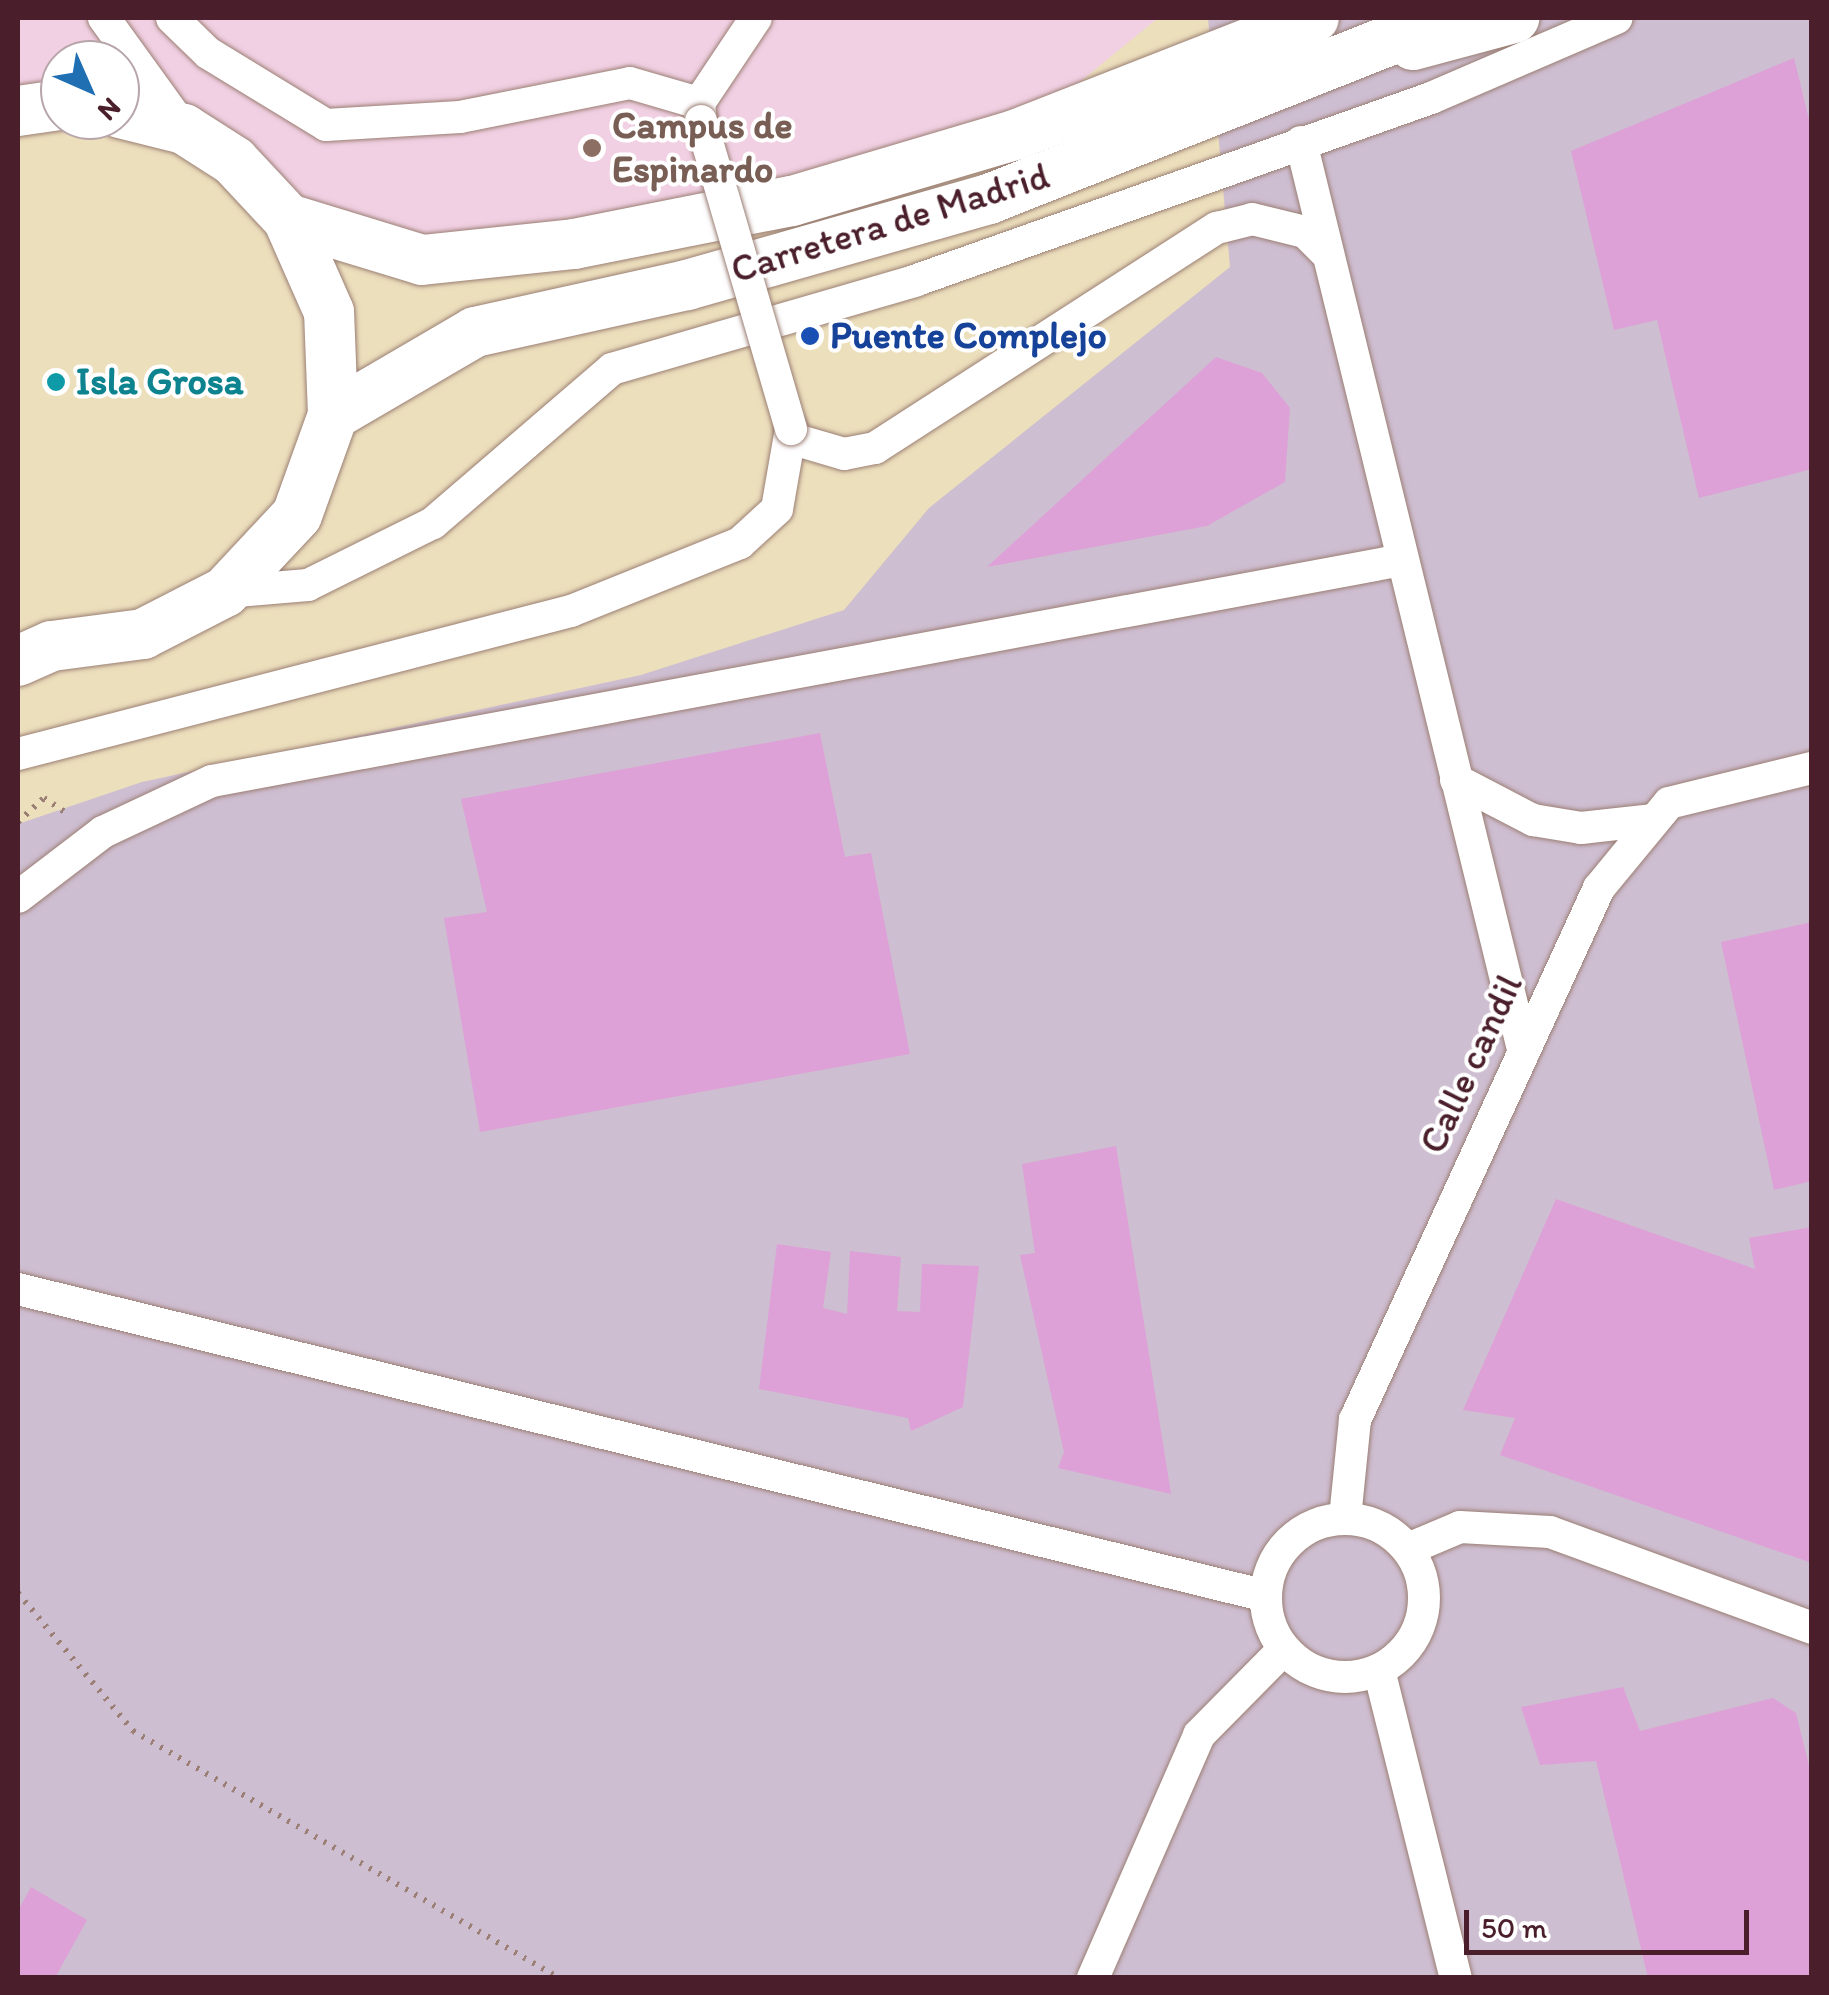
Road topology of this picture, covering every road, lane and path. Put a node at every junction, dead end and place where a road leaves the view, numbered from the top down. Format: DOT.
graph roads {
  1 [pos="104,18"];
  2 [pos="172,18"];
  3 [pos="756,18"];
  4 [pos="1314,18"];
  5 [pos="1446,18"];
  6 [pos="1514,18"];
  7 [pos="1617,18"];
  8 [pos="1350,59"];
  9 [pos="700,112"];
  10 [pos="140,118"];
  11 [pos="184,129"];
  12 [pos="1300,142"];
  13 [pos="288,219"];
  14 [pos="1326,253"];
  15 [pos="333,415"];
  16 [pos="792,434"];
  17 [pos="1402,560"];
  18 [pos="225,592"];
  19 [pos="29,648"];
  20 [pos="18,754"];
  21 [pos="1812,768"];
  22 [pos="1456,780"];
  23 [pos="1652,820"];
  24 [pos="18,896"];
  25 [pos="1522,1045"];
  26 [pos="18,1289"];
  27 [pos="1345,1518"];
  28 [pos="1408,1549"];
  29 [pos="18,1593"];
  30 [pos="1266,1596"];
  31 [pos="1812,1628"];
  32 [pos="1284,1649"];
  33 [pos="1379,1670"];
  34 [pos="559,1978"];
  35 [pos="1092,1978"];
  36 [pos="1456,1978"];
  1 -- 11 [label="street"];
  2 -- 9 [label="street"];
  3 -- 9 [label="street"];
  4 -- 13 [label="main road, Carretera de Madrid"];
  5 -- 8 [label="main road, Carretera de Madrid"];
  6 -- 8 [label="main road"];
  7 -- 12 [label="street"];
  8 -- 15 [label="main road, Carretera de Madrid"];
  9 -- 16 [label="street, bridge"];
  10 -- 11 [label="main road"];
  11 -- 13 [label="main road"];
  12 -- 14 [label="street"];
  12 -- 18 [label="street"];
  13 -- 15 [label="main road"];
  14 -- 16 [label="street"];
  14 -- 17 [label="street"];
  15 -- 18 [label="main road"];
  16 -- 20 [label="street"];
  17 -- 22 [label="street"];
  17 -- 24 [label="street"];
  18 -- 19 [label="main road"];
  21 -- 23 [label="street, Calle candil"];
  22 -- 23 [label="street"];
  22 -- 25 [label="street"];
  23 -- 25 [label="street, Calle candil"];
  25 -- 27 [label="street, Calle candil"];
  26 -- 30 [label="street"];
  27 -- 28 [label="street"];
  27 -- 30 [label="street"];
  28 -- 31 [label="street"];
  28 -- 33 [label="street"];
  29 -- 34 [label="path"];
  30 -- 32 [label="street"];
  32 -- 33 [label="street"];
  32 -- 35 [label="street"];
  33 -- 36 [label="street"];
}
